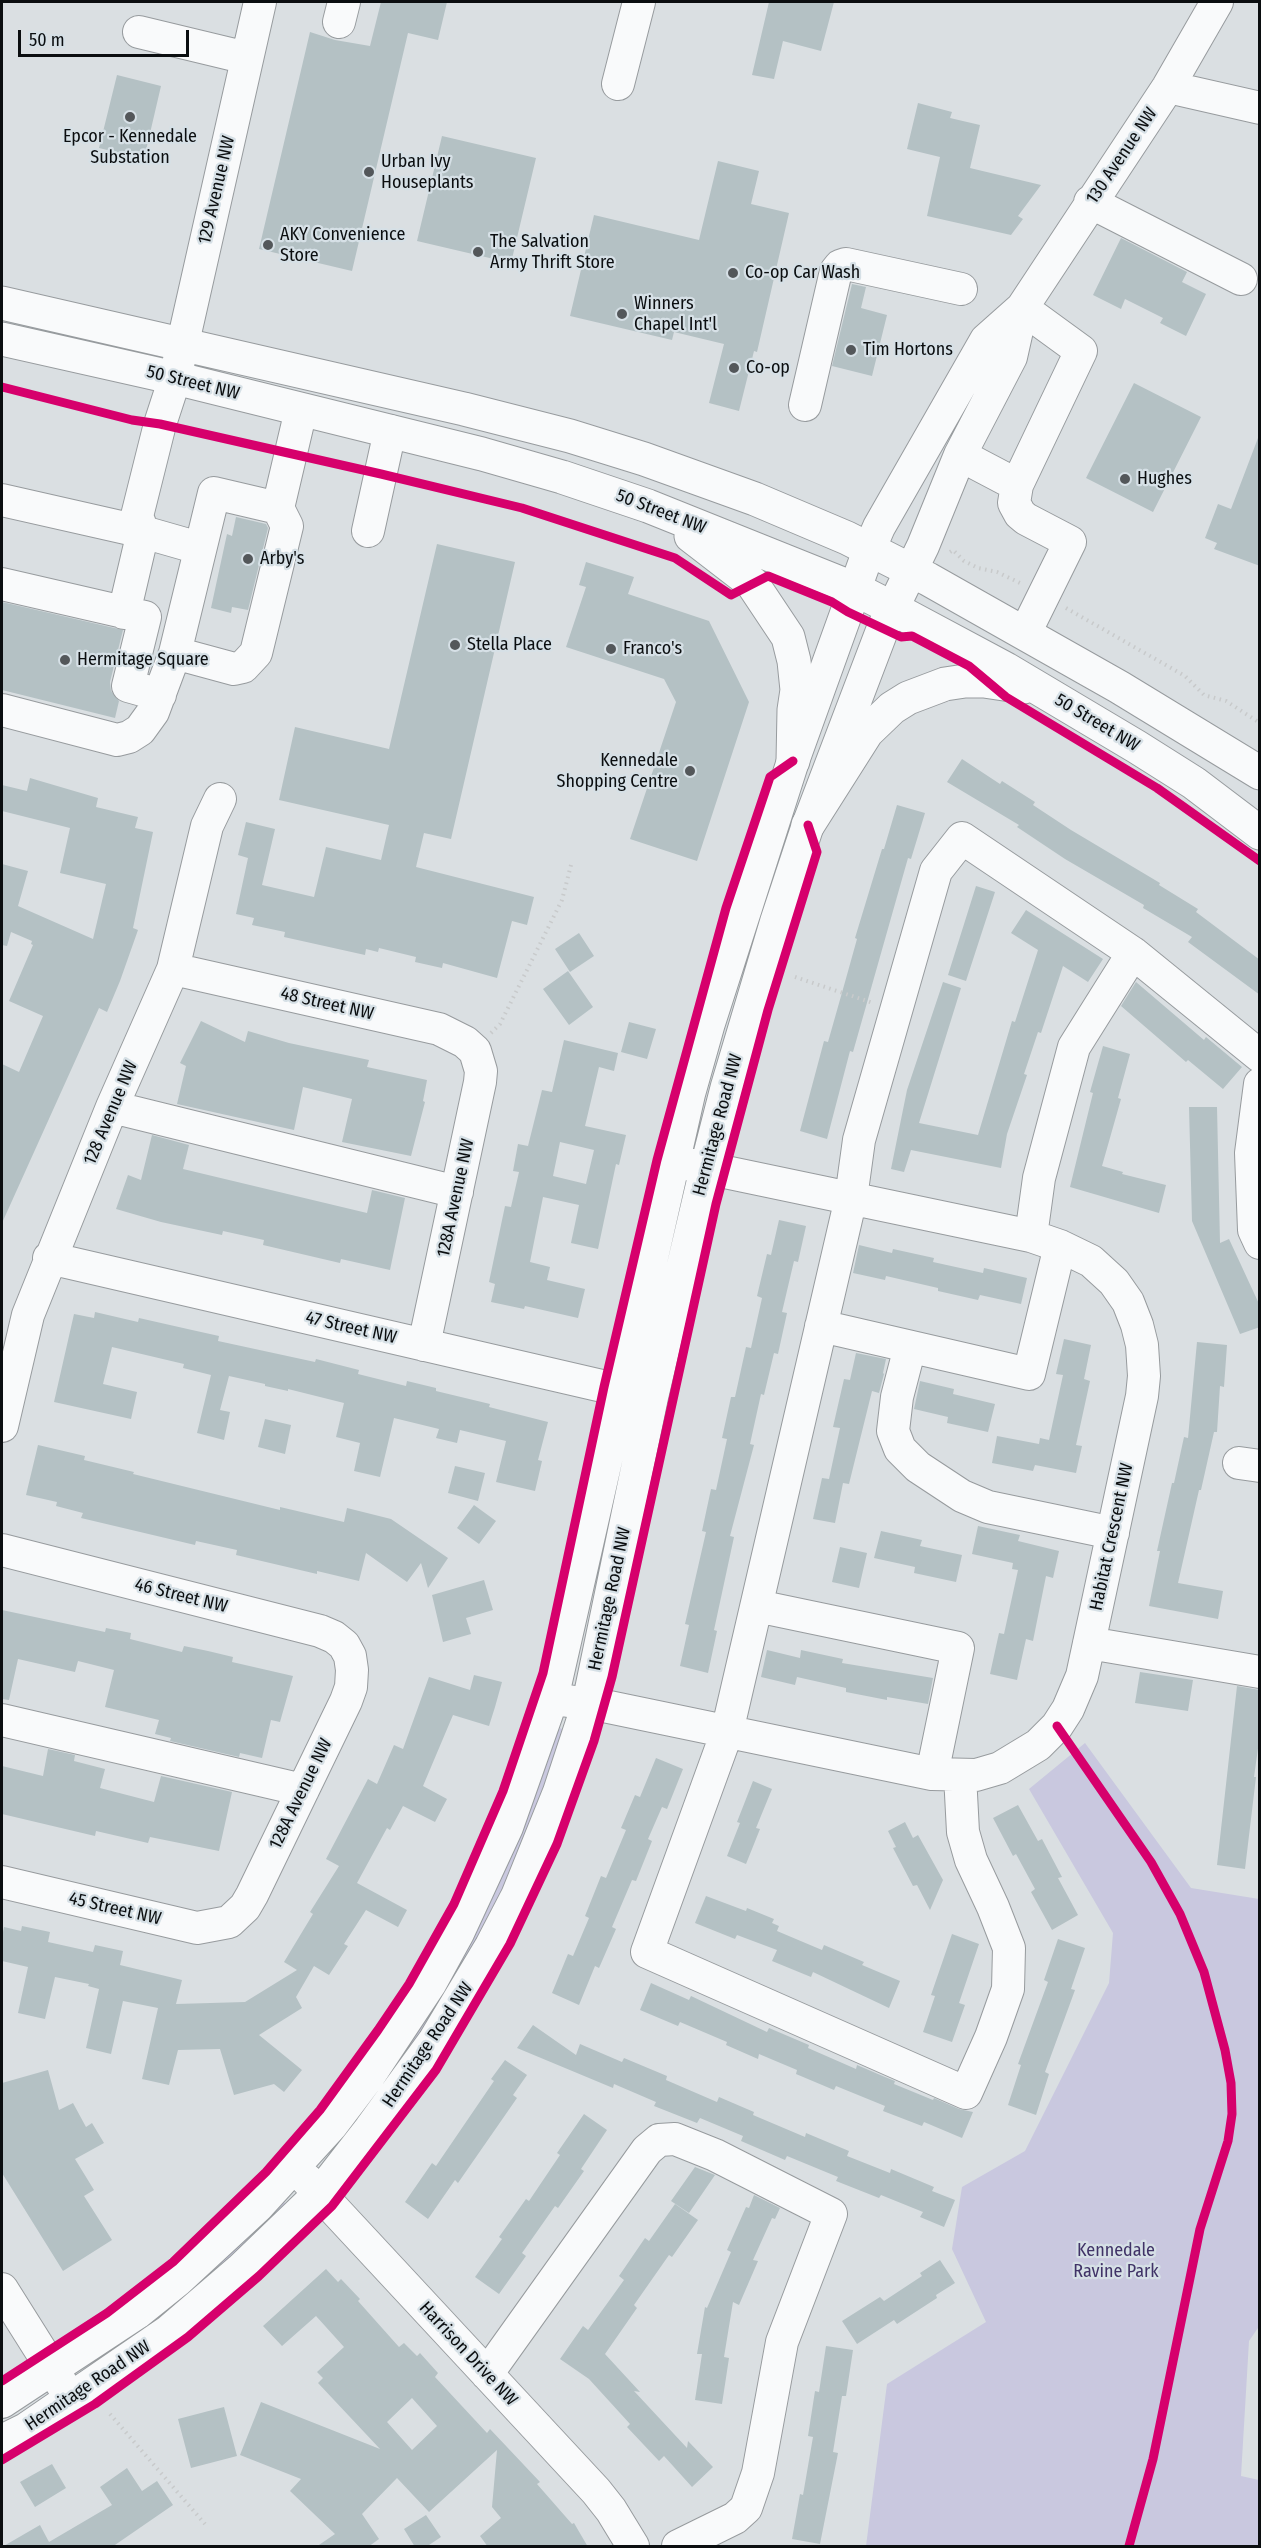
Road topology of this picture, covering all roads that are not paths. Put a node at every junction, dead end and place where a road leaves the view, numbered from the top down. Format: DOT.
graph roads {
  1 [pos="260,2"];
  2 [pos="639,2"];
  3 [pos="1217,2"];
  4 [pos="139,32"];
  5 [pos="247,58"];
  6 [pos="618,84"];
  7 [pos="1168,87"];
  8 [pos="1260,108"];
  9 [pos="1090,202"];
  10 [pos="1241,279"];
  11 [pos="961,289"];
  12 [pos="2,303"];
  13 [pos="1022,308"];
  14 [pos="2,339"];
  15 [pos="180,346"];
  16 [pos="174,378"];
  17 [pos="805,405"];
  18 [pos="301,410"];
  19 [pos="390,431"];
  20 [pos="960,455"];
  21 [pos="1017,485"];
  22 [pos="2,500"];
  23 [pos="648,506"];
  24 [pos="278,508"];
  25 [pos="368,531"];
  26 [pos="142,532"];
  27 [pos="199,548"];
  28 [pos="892,561"];
  29 [pos="2,584"];
  30 [pos="855,589"];
  31 [pos="892,608"];
  32 [pos="124,613"];
  33 [pos="1024,633"];
  34 [pos="175,653"];
  35 [pos="1043,691"];
  36 [pos="160,695"];
  37 [pos="2,710"];
  38 [pos="793,761"];
  39 [pos="1260,773"];
  40 [pos="220,799"];
  41 [pos="808,825"];
  42 [pos="1260,833"];
  43 [pos="1133,953"];
  44 [pos="173,969"];
  45 [pos="475,1051"];
  46 [pos="1260,1056"];
  47 [pos="1260,1084"];
  48 [pos="112,1107"];
  49 [pos="674,1162"];
  50 [pos="706,1168"];
  51 [pos="457,1192"];
  52 [pos="851,1198"];
  53 [pos="1045,1241"];
  54 [pos="1260,1243"];
  55 [pos="49,1258"];
  56 [pos="821,1326"];
  57 [pos="424,1345"];
  58 [pos="910,1347"];
  59 [pos="622,1390"];
  60 [pos="652,1397"];
  61 [pos="2,1426"];
  62 [pos="1113,1533"];
  63 [pos="2,1550"];
  64 [pos="757,1606"];
  65 [pos="1089,1643"];
  66 [pos="350,1656"];
  67 [pos="1260,1672"];
  68 [pos="552,1699"];
  69 [pos="588,1704"];
  70 [pos="2,1720"];
  71 [pos="727,1732"];
  72 [pos="946,1775"];
  73 [pos="303,1790"];
  74 [pos="2,1882"];
  75 [pos="229,1923"];
  76 [pos="294,2168"];
  77 [pos="320,2193"];
  78 [pos="2,2289"];
  79 [pos="52,2369"];
  80 [pos="487,2374"];
  81 [pos="71,2399"];
  82 [pos="2,2402"];
  83 [pos="2,2441"];
  84 [pos="633,2547"];
  85 [pos="678,2547"];
  1 -- 5 [label="street, 129 Avenue NW"];
  2 -- 6 [label="street"];
  3 -- 7 [label="street, 130 Avenue NW"];
  4 -- 5 [label="street"];
  5 -- 15 [label="street, 129 Avenue NW"];
  7 -- 8 [label="street"];
  7 -- 9 [label="street, 130 Avenue NW"];
  9 -- 10 [label="street"];
  9 -- 13 [label="street, 130 Avenue NW"];
  11 -- 17 [label="street"];
  12 -- 15 [label="main road, 50 Street NW"];
  13 -- 20 [label="street, 130 Avenue NW"];
  13 -- 21 [label="street"];
  13 -- 28 [label="street, 130 Avenue NW"];
  14 -- 16 [label="main road, 50 Street NW"];
  15 -- 16 [label="street, 129 Avenue NW"];
  15 -- 28 [label="main road, 50 Street NW"];
  16 -- 18 [label="main road, 50 Street NW"];
  16 -- 26 [label="street, 129 Avenue NW"];
  18 -- 19 [label="main road, 50 Street NW"];
  18 -- 24 [label="street"];
  19 -- 23 [label="main road, 50 Street NW"];
  19 -- 25 [label="street"];
  20 -- 21 [label="street"];
  20 -- 28 [label="street, 130 Avenue NW"];
  21 -- 33 [label="street"];
  22 -- 26 [label="street"];
  23 -- 30 [label="main road, 50 Street NW"];
  23 -- 38 [label="main road"];
  24 -- 27 [label="street"];
  24 -- 34 [label="street"];
  26 -- 27 [label="street"];
  26 -- 32 [label="street, 129 Avenue NW"];
  27 -- 34 [label="street"];
  28 -- 30 [label="street, Hermitage Road NW"];
  28 -- 31 [label="street, Hermitage Road NW"];
  28 -- 33 [label="main road, 50 Street NW"];
  29 -- 32 [label="street"];
  30 -- 31 [label="main road, 50 Street NW"];
  30 -- 38 [label="street, Hermitage Road NW"];
  31 -- 35 [label="main road, 50 Street NW"];
  31 -- 41 [label="street, Hermitage Road NW"];
  32 -- 36 [label="street"];
  33 -- 39 [label="main road, 50 Street NW"];
  34 -- 36 [label="street"];
  35 -- 41 [label="main road"];
  35 -- 42 [label="main road, 50 Street NW"];
  36 -- 37 [label="street"];
  38 -- 49 [label="street, Hermitage Road NW"];
  40 -- 44 [label="street, 128 Avenue NW"];
  41 -- 50 [label="street, Hermitage Road NW"];
  43 -- 46 [label="street"];
  43 -- 52 [label="street"];
  43 -- 53 [label="street"];
  44 -- 45 [label="street, 48 Street NW"];
  44 -- 48 [label="street, 128 Avenue NW"];
  45 -- 51 [label="street, 128A Avenue NW"];
  47 -- 54 [label="street"];
  48 -- 51 [label="street"];
  48 -- 55 [label="street, 128 Avenue NW"];
  49 -- 50 [label="street, Habitat Crescent NW"];
  49 -- 59 [label="street, Hermitage Road NW"];
  50 -- 52 [label="street, Habitat Crescent NW"];
  50 -- 60 [label="street, Hermitage Road NW"];
  51 -- 57 [label="street, 128A Avenue NW"];
  52 -- 53 [label="street, Habitat Crescent NW"];
  52 -- 56 [label="street"];
  53 -- 58 [label="street"];
  53 -- 62 [label="street, Habitat Crescent NW"];
  55 -- 57 [label="street, 47 Street NW"];
  55 -- 61 [label="street, 128 Avenue NW"];
  56 -- 58 [label="street"];
  56 -- 64 [label="street"];
  57 -- 59 [label="street, 47 Street NW"];
  58 -- 62 [label="street"];
  59 -- 60 [label="street, 47 Street NW"];
  59 -- 68 [label="street, Hermitage Road NW"];
  60 -- 69 [label="street, Hermitage Road NW"];
  62 -- 65 [label="street, Habitat Crescent NW"];
  63 -- 66 [label="street, 46 Street NW"];
  64 -- 71 [label="street"];
  64 -- 72 [label="street"];
  65 -- 67 [label="street"];
  65 -- 72 [label="street, Habitat Crescent NW"];
  66 -- 73 [label="street, 128A Avenue NW"];
  68 -- 69 [label="street, Habitat Crescent NW"];
  68 -- 76 [label="street, Hermitage Road NW"];
  69 -- 71 [label="street, Habitat Crescent NW"];
  69 -- 77 [label="street, Hermitage Road NW"];
  70 -- 73 [label="street"];
  71 -- 72 [label="street, Habitat Crescent NW"];
  71 -- 72 [label="street"];
  73 -- 75 [label="street, 128A Avenue NW"];
  74 -- 75 [label="street, 45 Street NW"];
  76 -- 77 [label="street, Harrison Drive NW"];
  76 -- 79 [label="street, Hermitage Road NW"];
  77 -- 80 [label="street, Harrison Drive NW"];
  77 -- 81 [label="street, Hermitage Road NW"];
  78 -- 79 [label="street"];
  79 -- 81 [label="street"];
  79 -- 82 [label="street, Hermitage Road NW"];
  80 -- 84 [label="street, Harrison Drive NW"];
  80 -- 85 [label="street"];
  81 -- 83 [label="street, Hermitage Road NW"];
}
